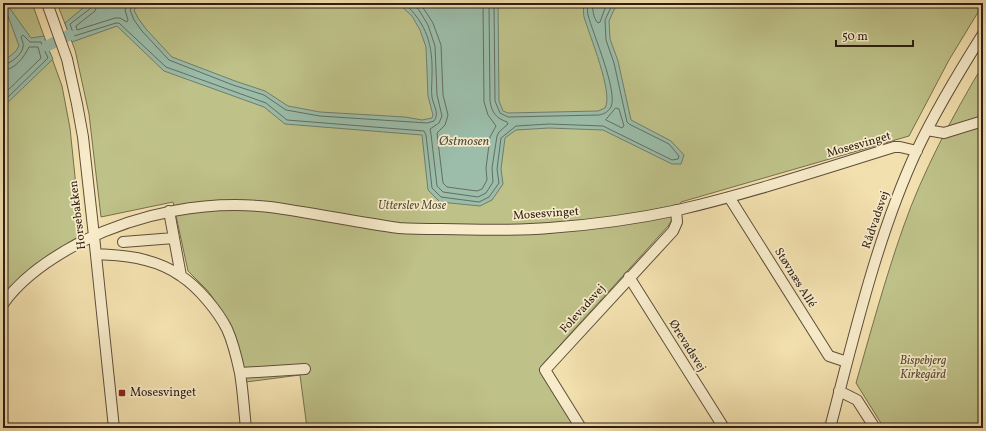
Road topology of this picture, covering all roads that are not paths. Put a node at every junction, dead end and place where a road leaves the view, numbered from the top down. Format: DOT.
graph roads {
  1 [pos="47,3"];
  2 [pos="983,34"];
  3 [pos="983,121"];
  4 [pos="927,130"];
  5 [pos="917,151"];
  6 [pos="729,197"];
  7 [pos="676,210"];
  8 [pos="169,211"];
  9 [pos="94,236"];
  10 [pos="174,238"];
  11 [pos="123,242"];
  12 [pos="96,254"];
  13 [pos="181,276"];
  14 [pos="629,277"];
  15 [pos="3,304"];
  16 [pos="847,362"];
  17 [pos="306,369"];
  18 [pos="240,373"];
  19 [pos="839,391"];
  20 [pos="114,428"];
  21 [pos="246,428"];
  22 [pos="581,428"];
  23 [pos="724,428"];
  24 [pos="830,428"];
  25 [pos="875,428"];
  1 -- 9 [label="street, Horsebakken"];
  2 -- 4 [label="street, Rådvadsvej"];
  3 -- 4 [label="street"];
  4 -- 5 [label="street, Rådvadsvej"];
  5 -- 6 [label="street, Mosesvinget"];
  5 -- 16 [label="street, Rådvadsvej"];
  6 -- 7 [label="street, Mosesvinget"];
  6 -- 16 [label="street, Støvnæs Allé"];
  7 -- 8 [label="street, Mosesvinget"];
  7 -- 14 [label="street, Folevadsvej"];
  8 -- 9 [label="street, Mosesvinget"];
  8 -- 10 [label="street"];
  9 -- 12 [label="street, Horsebakken"];
  9 -- 15 [label="street, Mosesvinget"];
  10 -- 11 [label="street"];
  10 -- 13 [label="street"];
  12 -- 13 [label="street"];
  12 -- 20 [label="street, Horsebakken"];
  13 -- 18 [label="street"];
  14 -- 22 [label="street, Folevadsvej"];
  14 -- 23 [label="street, Ørevadsvej"];
  16 -- 19 [label="street, Rådvadsvej"];
  17 -- 18 [label="street"];
  18 -- 21 [label="street"];
  19 -- 24 [label="street, Rådvadsvej"];
  19 -- 25 [label="street"];
}
